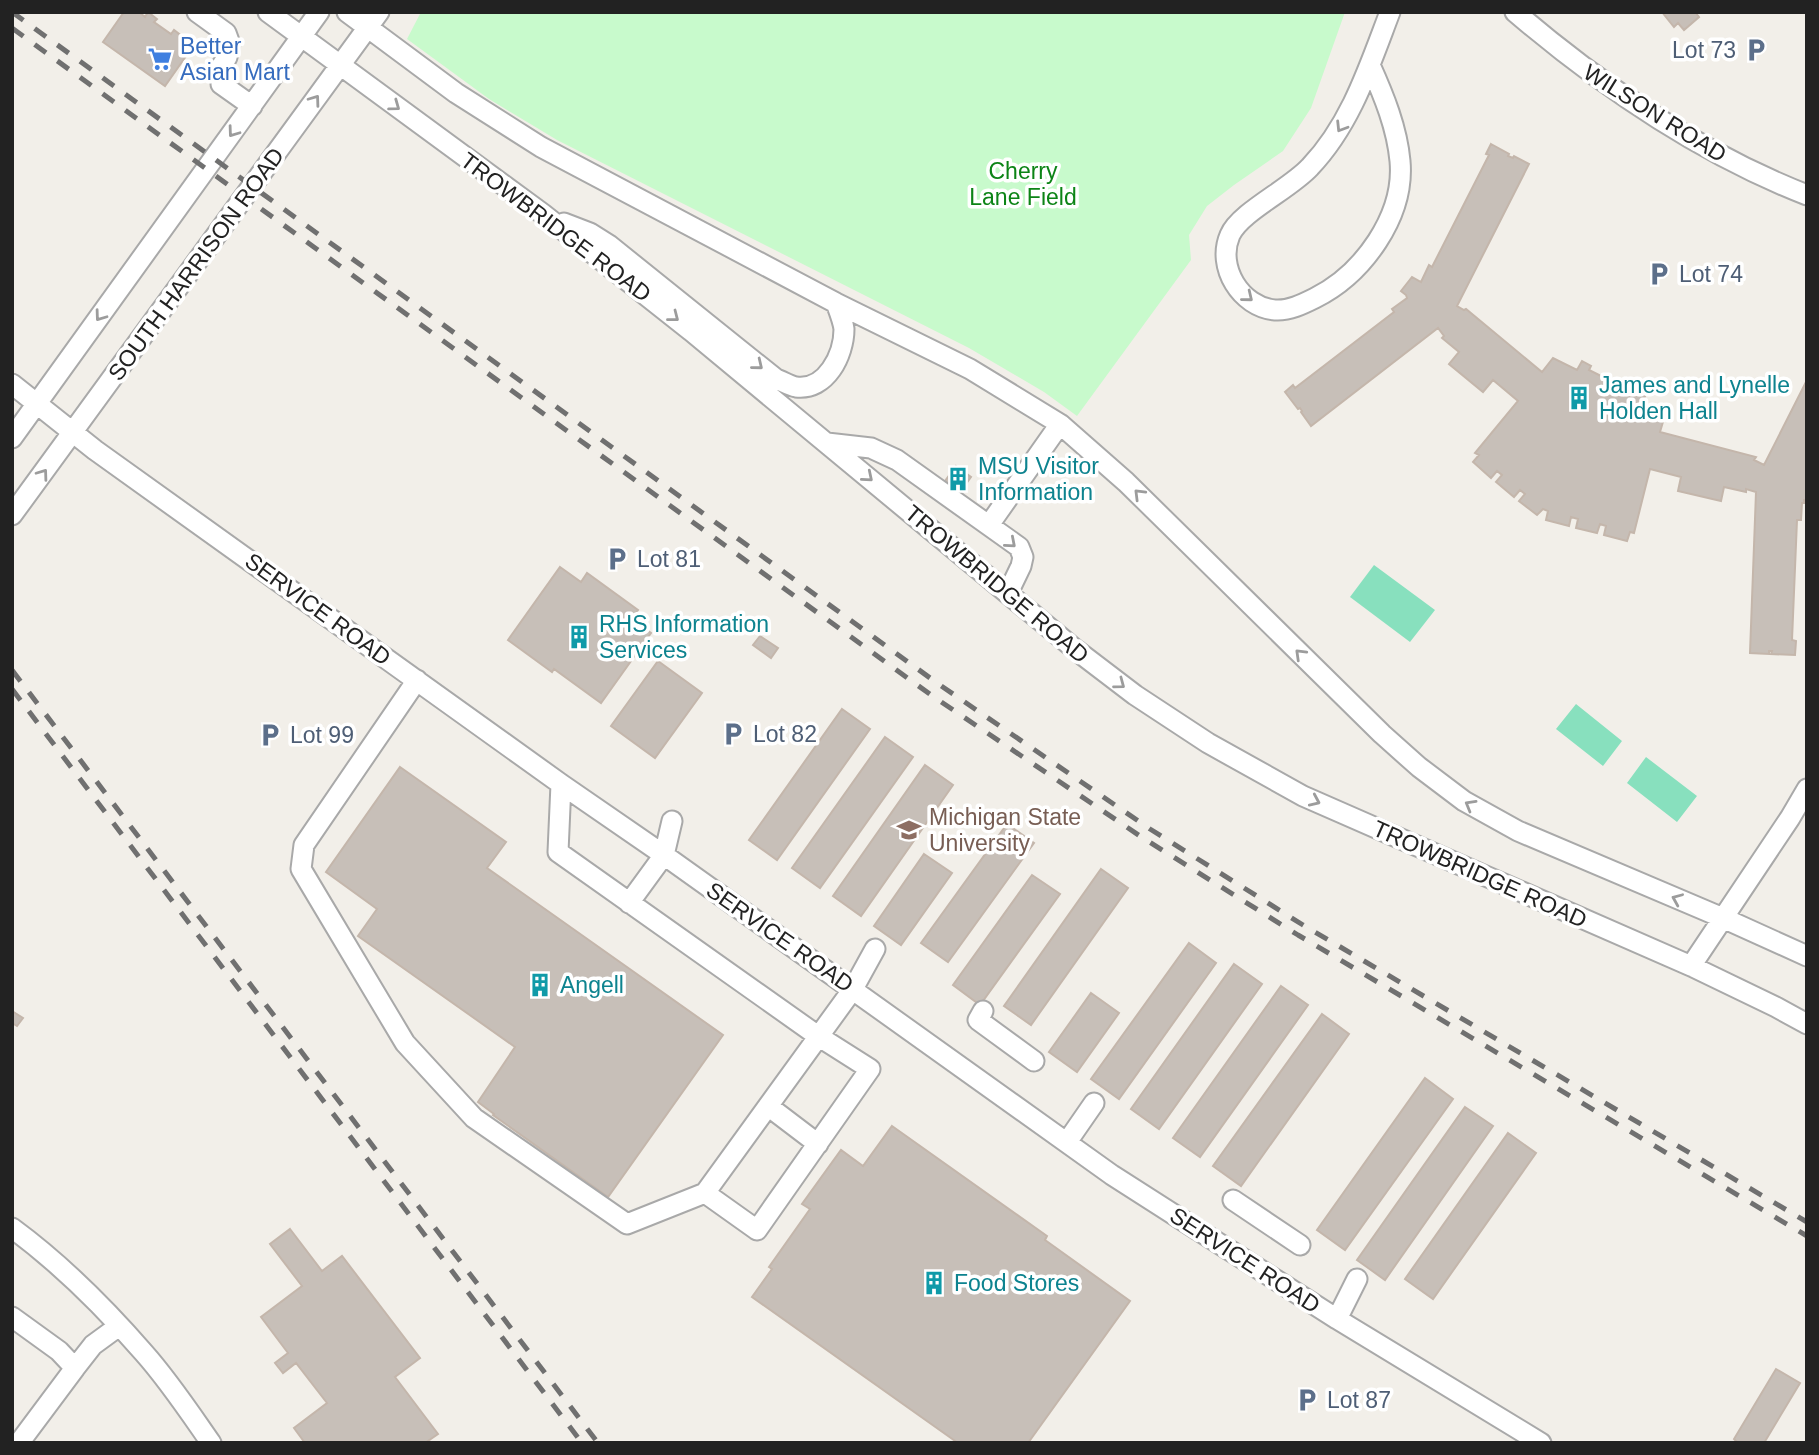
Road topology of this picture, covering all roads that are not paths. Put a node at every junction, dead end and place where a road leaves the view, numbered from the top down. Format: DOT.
graph roads {
  1 [pos="197,12"];
  2 [pos="268,12"];
  3 [pos="319,12"];
  4 [pos="347,12"];
  5 [pos="1390,12"];
  6 [pos="1515,12"];
  7 [pos="373,20"];
  8 [pos="301,36"];
  9 [pos="340,65"];
  10 [pos="1370,65"];
  11 [pos="252,106"];
  12 [pos="1807,195"];
  13 [pos="543,214"];
  14 [pos="836,303"];
  15 [pos="12,384"];
  16 [pos="38,402"];
  17 [pos="1060,424"];
  18 [pos="72,432"];
  19 [pos="12,438"];
  20 [pos="826,442"];
  21 [pos="12,515"];
  22 [pos="989,525"];
  23 [pos="1007,593"];
  24 [pos="417,680"];
  25 [pos="561,784"];
  26 [pos="1807,789"];
  27 [pos="672,821"];
  28 [pos="664,855"];
  29 [pos="629,903"];
  30 [pos="1723,918"];
  31 [pos="875,949"];
  32 [pos="1807,956"];
  33 [pos="1691,967"];
  34 [pos="853,989"];
  35 [pos="983,1011"];
  36 [pos="1807,1024"];
  37 [pos="818,1036"];
  38 [pos="1034,1061"];
  39 [pos="1094,1103"];
  40 [pos="768,1106"];
  41 [pos="1067,1142"];
  42 [pos="818,1144"];
  43 [pos="705,1193"];
  44 [pos="1233,1200"];
  45 [pos="12,1228"];
  46 [pos="1300,1245"];
  47 [pos="1357,1279"];
  48 [pos="12,1317"];
  49 [pos="1337,1319"];
  50 [pos="119,1326"];
  51 [pos="75,1368"];
  52 [pos="19,1443"];
  53 [pos="211,1443"];
  54 [pos="1541,1443"];
  1 -- 11 [label="street"];
  2 -- 8 [label="street, TROWBRIDGE ROAD"];
  3 -- 8 [label="street, SOUTH HARRISON ROAD"];
  4 -- 7 [label="street"];
  5 -- 10 [label="street"];
  6 -- 12 [label="street, WILSON ROAD"];
  7 -- 9 [label="street, SOUTH HARRISON ROAD"];
  7 -- 14 [label="street"];
  8 -- 9 [label="street, TROWBRIDGE ROAD"];
  8 -- 11 [label="street, SOUTH HARRISON ROAD"];
  9 -- 13 [label="street, TROWBRIDGE ROAD, one-way"];
  18 -- 9 [label="street, SOUTH HARRISON ROAD, one-way"];
  10 -- 10 [label="street, one-way"];
  11 -- 16 [label="street, SOUTH HARRISON ROAD, one-way"];
  13 -- 14 [label="street, one-way"];
  13 -- 20 [label="street, TROWBRIDGE ROAD, one-way"];
  14 -- 17 [label="street"];
  15 -- 16 [label="street, SERVICE ROAD"];
  16 -- 18 [label="street, SERVICE ROAD"];
  16 -- 19 [label="street, SOUTH HARRISON ROAD"];
  17 -- 22 [label="street"];
  30 -- 17 [label="street, one-way"];
  21 -- 18 [label="street, SOUTH HARRISON ROAD, one-way"];
  18 -- 24 [label="street, SERVICE ROAD"];
  20 -- 22 [label="street"];
  20 -- 23 [label="street, TROWBRIDGE ROAD, one-way"];
  22 -- 23 [label="street, one-way"];
  23 -- 33 [label="street, TROWBRIDGE ROAD, one-way"];
  24 -- 25 [label="street, SERVICE ROAD"];
  24 -- 43 [label="street"];
  25 -- 28 [label="street, SERVICE ROAD"];
  25 -- 29 [label="street"];
  26 -- 30 [label="street"];
  27 -- 28 [label="street"];
  28 -- 29 [label="street"];
  28 -- 34 [label="street, SERVICE ROAD"];
  29 -- 37 [label="street"];
  30 -- 32 [label="street"];
  30 -- 33 [label="street"];
  31 -- 34 [label="street"];
  33 -- 36 [label="street, TROWBRIDGE ROAD"];
  34 -- 37 [label="street"];
  34 -- 41 [label="street, SERVICE ROAD"];
  35 -- 38 [label="street"];
  37 -- 40 [label="street"];
  37 -- 42 [label="street"];
  39 -- 41 [label="street"];
  40 -- 42 [label="street"];
  40 -- 43 [label="street"];
  41 -- 49 [label="street, SERVICE ROAD"];
  42 -- 43 [label="street"];
  44 -- 46 [label="street"];
  45 -- 50 [label="street"];
  47 -- 49 [label="street"];
  48 -- 51 [label="street"];
  49 -- 54 [label="street, SERVICE ROAD"];
  50 -- 51 [label="street"];
  50 -- 53 [label="street"];
  51 -- 52 [label="street"];
}
